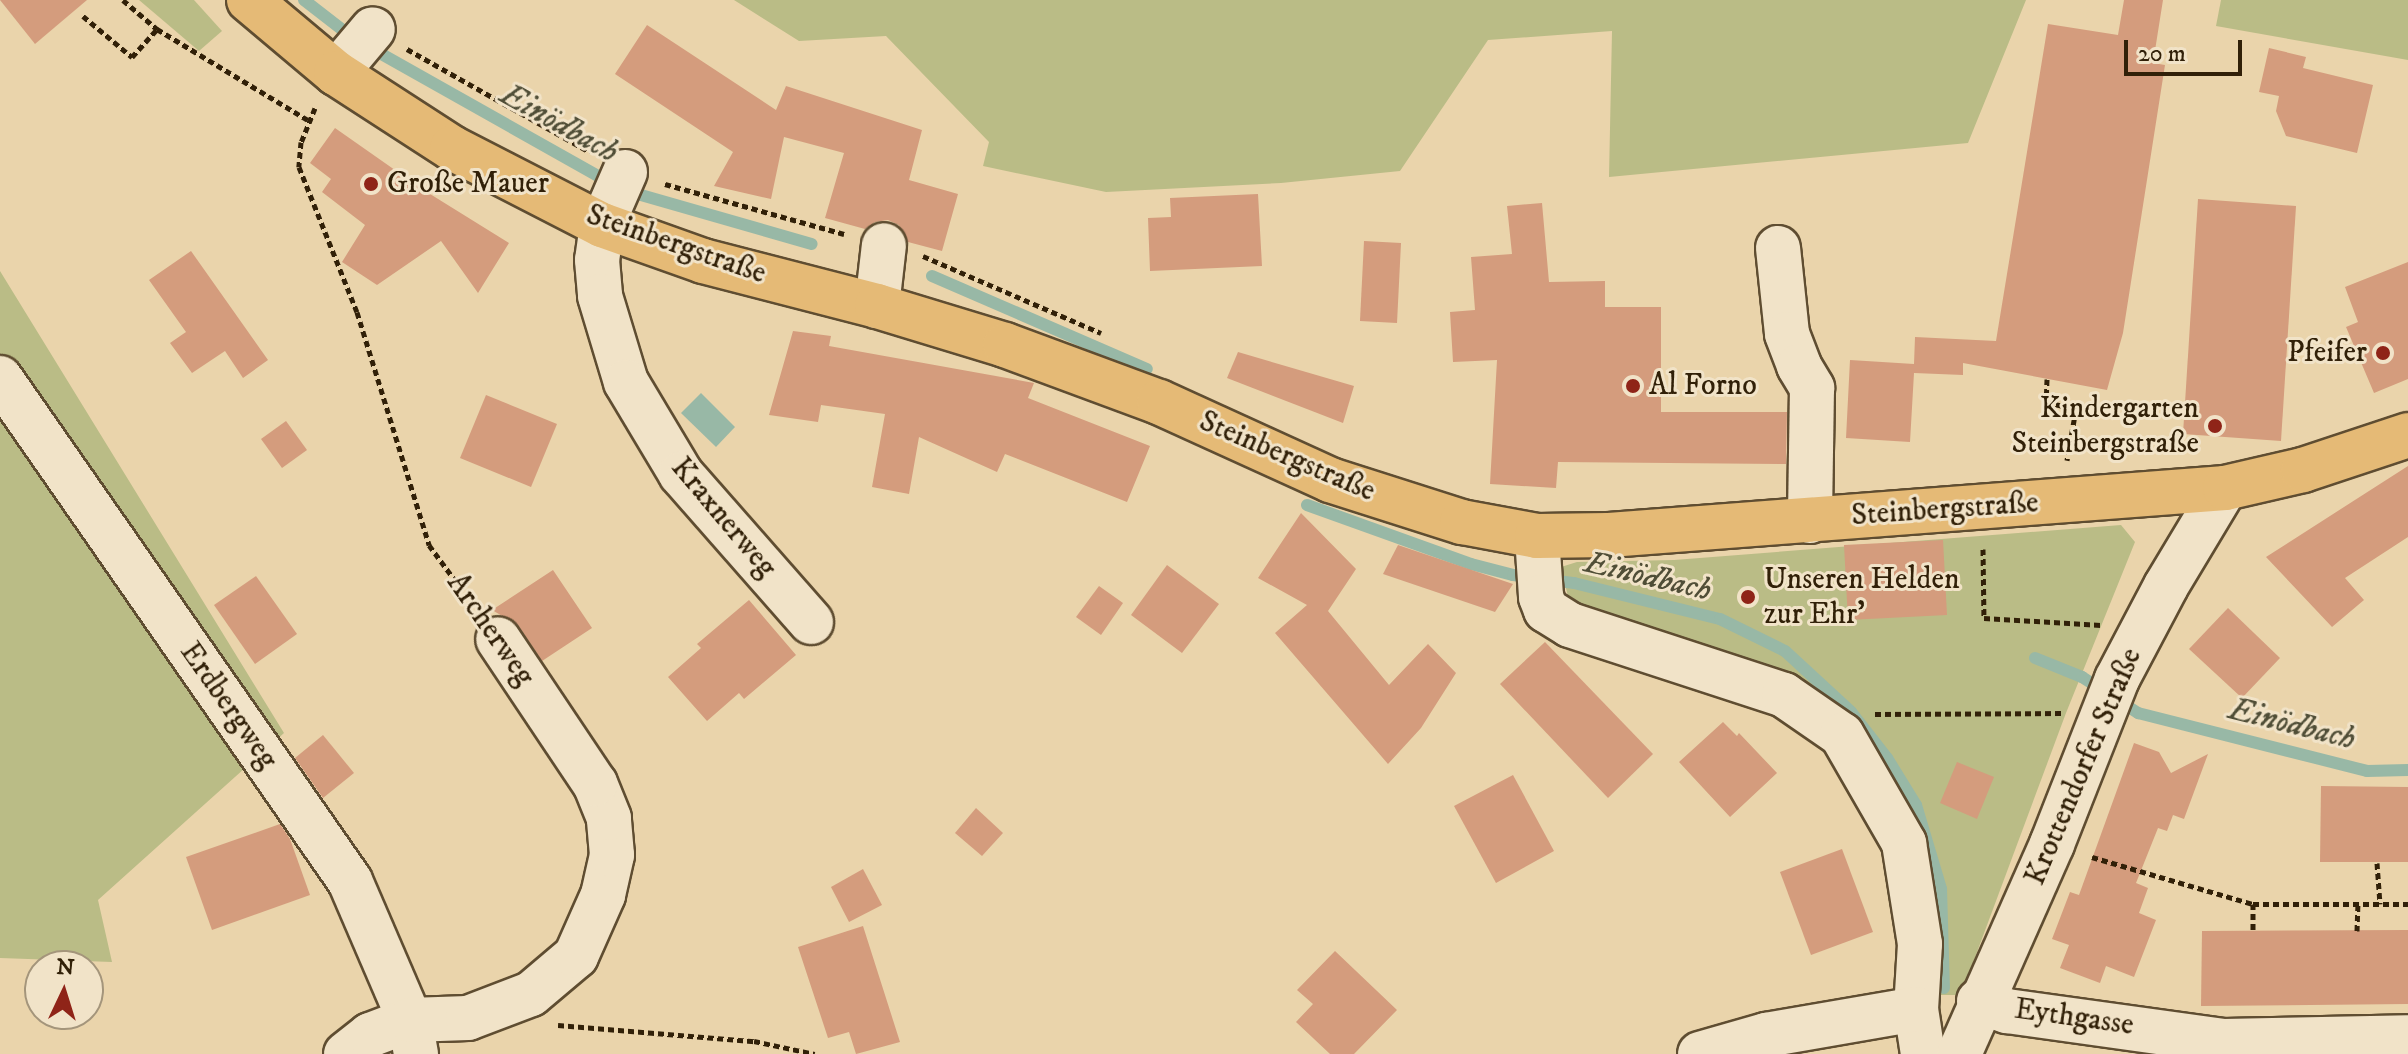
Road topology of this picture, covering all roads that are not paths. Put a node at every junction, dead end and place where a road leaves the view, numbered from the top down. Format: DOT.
graph roads {
  1 [pos="249,0"];
  2 [pos="616,194"];
  3 [pos="884,245"];
  4 [pos="1778,248"];
  5 [pos="877,306"];
  6 [pos="0,378"];
  7 [pos="2408,435"];
  8 [pos="2225,488"];
  9 [pos="1810,521"];
  10 [pos="1540,575"];
  11 [pos="811,622"];
  12 [pos="498,639"];
  13 [pos="1979,1001"];
  14 [pos="1916,1009"];
  15 [pos="413,1037"];
  16 [pos="2408,1037"];
  17 [pos="346,1054"];
  18 [pos="1700,1054"];
  19 [pos="1923,1054"];
  20 [pos="1959,1054"];
  1 -- 2 [label="main road, Steinbergstraße"];
  2 -- 5 [label="main road, Steinbergstraße"];
  2 -- 11 [label="street, Kraxnerweg"];
  3 -- 5 [label="street"];
  4 -- 9 [label="street"];
  5 -- 10 [label="main road, Steinbergstraße"];
  6 -- 15 [label="street, Erdbergweg"];
  7 -- 8 [label="main road, Steinbergstraße"];
  8 -- 9 [label="main road, Steinbergstraße"];
  8 -- 13 [label="street, Krottendorfer Straße"];
  9 -- 10 [label="main road, Steinbergstraße"];
  10 -- 14 [label="street"];
  12 -- 15 [label="street, Archerweg"];
  13 -- 16 [label="street, Eythgasse"];
  13 -- 20 [label="street, Krottendorfer Straße"];
  14 -- 18 [label="street"];
  14 -- 19 [label="street"];
  15 -- 17 [label="street, Archerweg"];
}
